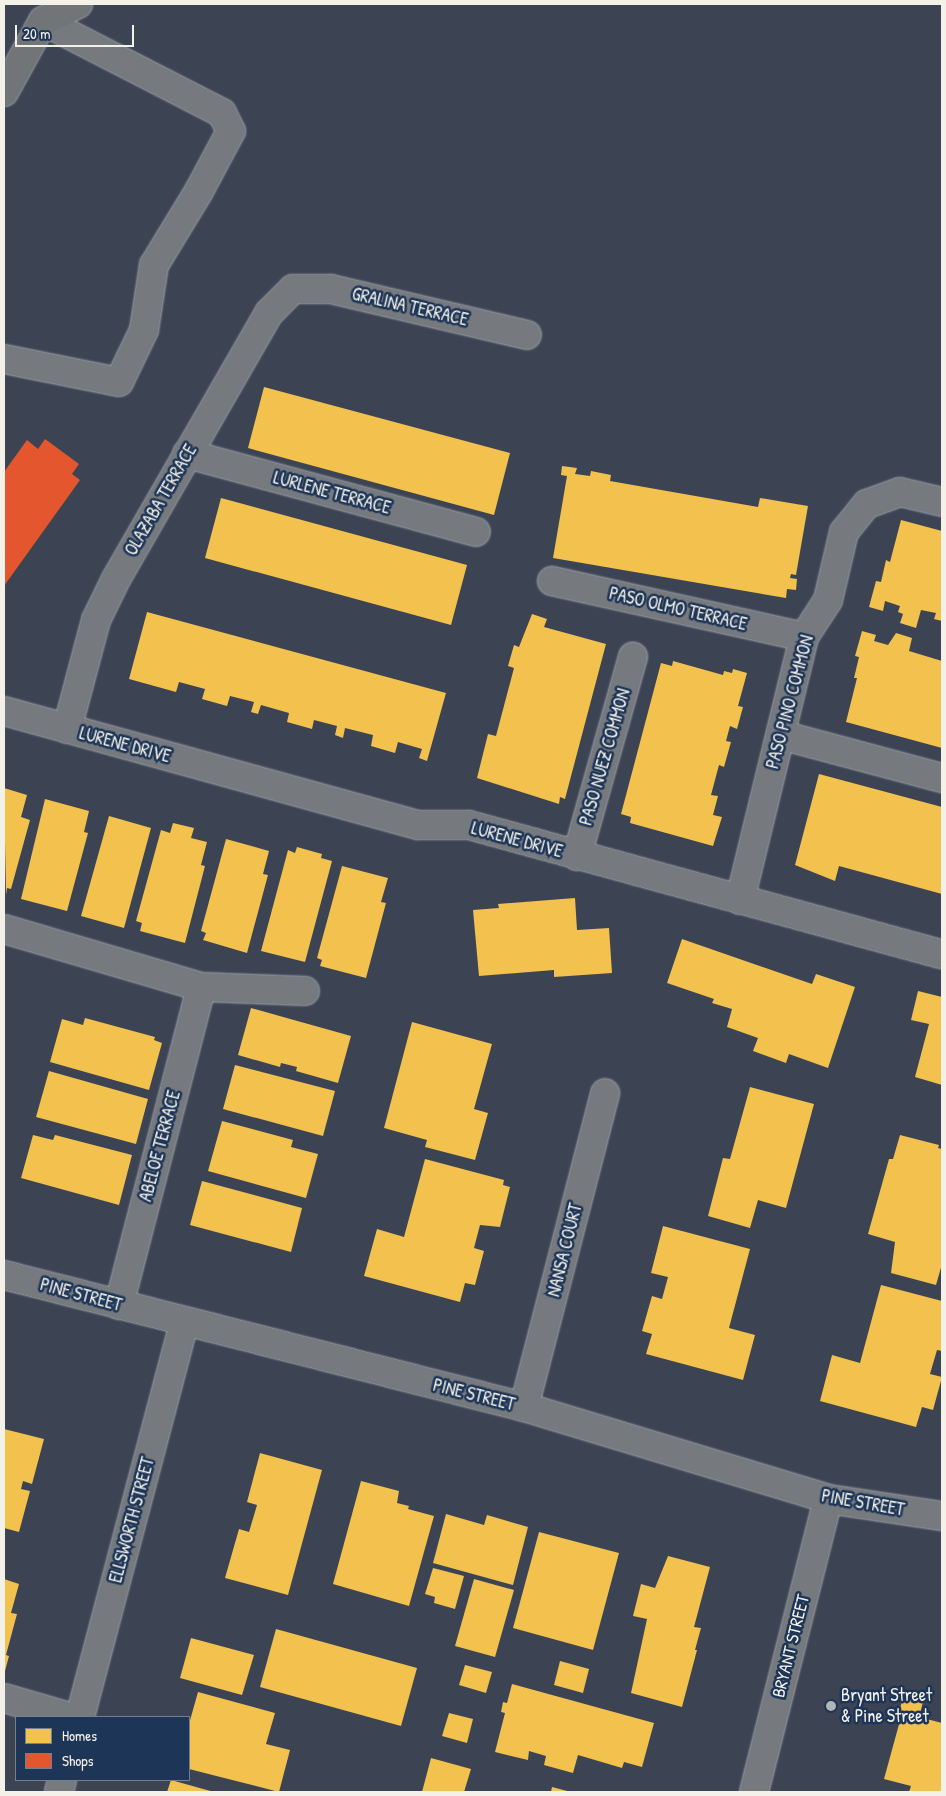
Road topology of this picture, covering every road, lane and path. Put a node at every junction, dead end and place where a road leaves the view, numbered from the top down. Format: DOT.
graph roads {
  1 [pos="78,4"];
  2 [pos="41,13"];
  3 [pos="4,92"];
  4 [pos="293,289"];
  5 [pos="527,334"];
  6 [pos="4,359"];
  7 [pos="187,454"];
  8 [pos="942,502"];
  9 [pos="476,532"];
  10 [pos="552,581"];
  11 [pos="804,637"];
  12 [pos="633,657"];
  13 [pos="4,712"];
  14 [pos="67,729"];
  15 [pos="780,736"];
  16 [pos="942,778"];
  17 [pos="577,856"];
  18 [pos="740,900"];
  19 [pos="4,928"];
  20 [pos="942,954"];
  21 [pos="201,987"];
  22 [pos="304,991"];
  23 [pos="606,1093"];
  24 [pos="4,1275"];
  25 [pos="119,1305"];
  26 [pos="184,1322"];
  27 [pos="524,1407"];
  28 [pos="828,1499"];
  29 [pos="942,1516"];
  30 [pos="4,1698"];
  31 [pos="67,1716"];
  32 [pos="80,1716"];
  33 [pos="754,1792"];
  1 -- 2 [label="main road"];
  2 -- 3 [label="main road"];
  2 -- 6 [label="street"];
  4 -- 5 [label="street, GRALINA TERRACE"];
  4 -- 7 [label="street, OLAZABA TERRACE"];
  7 -- 9 [label="street, LURLENE TERRACE"];
  7 -- 14 [label="street, OLAZABA TERRACE"];
  8 -- 11 [label="street, PASO PINO COMMON"];
  10 -- 11 [label="street, PASO OLMO TERRACE"];
  11 -- 15 [label="street, PASO PINO COMMON"];
  12 -- 17 [label="street, PASO NUEZ COMMON"];
  13 -- 14 [label="street, LURENE DRIVE"];
  14 -- 17 [label="street, LURENE DRIVE"];
  15 -- 16 [label="street"];
  15 -- 18 [label="street, PASO PINO COMMON"];
  17 -- 18 [label="street, LURENE DRIVE"];
  18 -- 20 [label="street, LURENE DRIVE"];
  19 -- 21 [label="street"];
  21 -- 22 [label="street"];
  21 -- 25 [label="street, ABELOE TERRACE"];
  23 -- 27 [label="street, NANSA COURT"];
  24 -- 25 [label="street, PINE STREET"];
  25 -- 26 [label="street, PINE STREET"];
  26 -- 27 [label="street, PINE STREET"];
  26 -- 32 [label="street, ELLSWORTH STREET"];
  27 -- 28 [label="street, PINE STREET"];
  28 -- 29 [label="street, PINE STREET"];
  28 -- 33 [label="street, BRYANT STREET"];
  30 -- 31 [label="street"];
}
